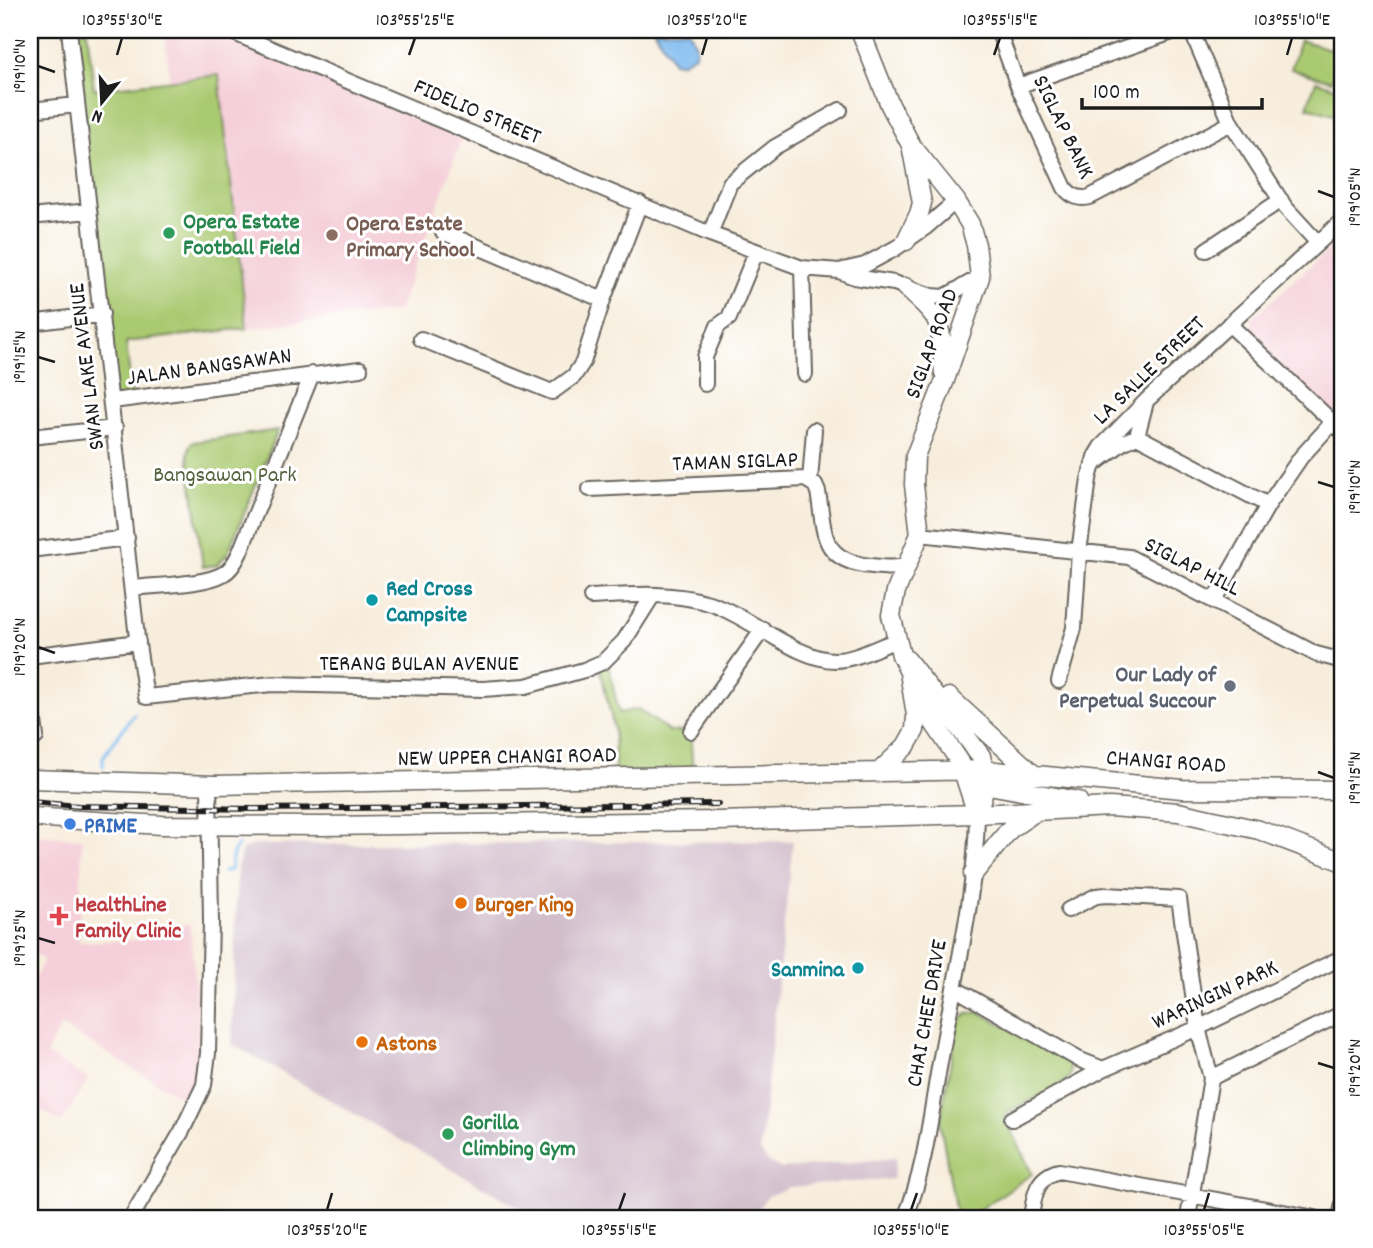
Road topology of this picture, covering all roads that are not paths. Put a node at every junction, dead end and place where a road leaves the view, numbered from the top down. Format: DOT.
graph roads {
  1 [pos="69,30"];
  2 [pos="226,30"];
  3 [pos="860,30"];
  4 [pos="998,30"];
  5 [pos="1178,30"];
  6 [pos="1191,30"];
  7 [pos="1018,86"];
  8 [pos="77,105"];
  9 [pos="30,110"];
  10 [pos="840,110"];
  11 [pos="1231,123"];
  12 [pos="911,145"];
  13 [pos="1281,200"];
  14 [pos="956,201"];
  15 [pos="640,203"];
  16 [pos="89,211"];
  17 [pos="30,217"];
  18 [pos="1343,220"];
  19 [pos="443,232"];
  20 [pos="710,233"];
  21 [pos="906,241"];
  22 [pos="1318,243"];
  23 [pos="1206,250"];
  24 [pos="756,252"];
  25 [pos="802,268"];
  26 [pos="867,272"];
  27 [pos="979,277"];
  28 [pos="905,287"];
  29 [pos="603,300"];
  30 [pos="102,314"];
  31 [pos="30,323"];
  32 [pos="1229,324"];
  33 [pos="421,339"];
  34 [pos="360,369"];
  35 [pos="312,374"];
  36 [pos="805,374"];
  37 [pos="944,380"];
  38 [pos="705,384"];
  39 [pos="1147,400"];
  40 [pos="111,401"];
  41 [pos="115,428"];
  42 [pos="1338,428"];
  43 [pos="814,430"];
  44 [pos="1137,436"];
  45 [pos="30,437"];
  46 [pos="1092,467"];
  47 [pos="810,481"];
  48 [pos="590,489"];
  49 [pos="1268,505"];
  50 [pos="924,535"];
  51 [pos="127,538"];
  52 [pos="30,550"];
  53 [pos="1079,552"];
  54 [pos="908,566"];
  55 [pos="133,588"];
  56 [pos="653,595"];
  57 [pos="591,597"];
  58 [pos="1214,600"];
  59 [pos="762,629"];
  60 [pos="138,642"];
  61 [pos="899,647"];
  62 [pos="30,656"];
  63 [pos="1343,661"];
  64 [pos="915,667"];
  65 [pos="1059,681"];
  66 [pos="30,687"];
  67 [pos="911,689"];
  68 [pos="148,697"];
  69 [pos="691,731"];
  70 [pos="36,737"];
  71 [pos="964,772"];
  72 [pos="878,773"];
  73 [pos="1032,773"];
  74 [pos="985,776"];
  75 [pos="30,779"];
  76 [pos="212,784"];
  77 [pos="1343,790"];
  78 [pos="1110,807"];
  79 [pos="1038,810"];
  80 [pos="977,814"];
  81 [pos="30,817"];
  82 [pos="212,826"];
  83 [pos="1343,862"];
  84 [pos="974,874"];
  85 [pos="1068,910"];
  86 [pos="1343,957"];
  87 [pos="954,988"];
  88 [pos="1343,1013"];
  89 [pos="1198,1028"];
  90 [pos="1103,1069"];
  91 [pos="1211,1077"];
  92 [pos="1012,1119"];
  93 [pos="1192,1197"];
  94 [pos="1343,1203"];
  95 [pos="131,1218"];
  96 [pos="138,1218"];
  97 [pos="905,1218"];
  98 [pos="1031,1218"];
  99 [pos="1188,1218"];
  100 [pos="1315,1218"];
  101 [pos="1340,1218"];
  1 -- 8 [label="street, SWAN LAKE AVENUE"];
  2 -- 15 [label="street, FIDELIO STREET"];
  3 -- 12 [label="main road, SIGLAP ROAD"];
  4 -- 7 [label="street, SIGLAP BANK"];
  5 -- 7 [label="street"];
  6 -- 11 [label="street"];
  7 -- 11 [label="street, SIGLAP BANK"];
  8 -- 9 [label="street"];
  8 -- 16 [label="street, SWAN LAKE AVENUE"];
  10 -- 20 [label="street"];
  11 -- 13 [label="street"];
  12 -- 14 [label="main road, SIGLAP ROAD"];
  12 -- 21 [label="main road"];
  13 -- 22 [label="street"];
  13 -- 23 [label="street"];
  14 -- 21 [label="street, FIDELIO STREET"];
  14 -- 27 [label="main road, SIGLAP ROAD"];
  15 -- 20 [label="street, FIDELIO STREET"];
  15 -- 29 [label="street"];
  16 -- 17 [label="street"];
  16 -- 30 [label="street, SWAN LAKE AVENUE"];
  18 -- 22 [label="street, LA SALLE STREET"];
  19 -- 29 [label="street"];
  20 -- 24 [label="street, FIDELIO STREET"];
  21 -- 26 [label="street, FIDELIO STREET"];
  22 -- 32 [label="street, LA SALLE STREET"];
  24 -- 25 [label="street, FIDELIO STREET"];
  24 -- 38 [label="street"];
  25 -- 26 [label="street, FIDELIO STREET"];
  25 -- 36 [label="street"];
  26 -- 28 [label="street, FIDELIO STREET"];
  27 -- 28 [label="street, FIDELIO STREET"];
  27 -- 37 [label="main road, SIGLAP ROAD"];
  28 -- 37 [label="main road"];
  29 -- 33 [label="street"];
  30 -- 31 [label="street"];
  30 -- 40 [label="street, SWAN LAKE AVENUE"];
  32 -- 39 [label="street, LA SALLE STREET"];
  32 -- 42 [label="street"];
  34 -- 35 [label="street, JALAN BANGSAWAN"];
  35 -- 40 [label="street, JALAN BANGSAWAN"];
  35 -- 55 [label="street, JALAN BANGSAWAN"];
  37 -- 50 [label="main road, SIGLAP ROAD"];
  39 -- 44 [label="street"];
  39 -- 46 [label="street, LA SALLE STREET"];
  40 -- 41 [label="street, SWAN LAKE AVENUE"];
  41 -- 45 [label="street"];
  41 -- 51 [label="street, SWAN LAKE AVENUE"];
  42 -- 49 [label="street"];
  43 -- 47 [label="street"];
  44 -- 46 [label="street"];
  44 -- 49 [label="street"];
  46 -- 53 [label="street, LA SALLE STREET"];
  47 -- 48 [label="street, TAMAN SIGLAP"];
  47 -- 54 [label="street, TAMAN SIGLAP"];
  49 -- 58 [label="street"];
  50 -- 53 [label="street, SIGLAP HILL"];
  50 -- 54 [label="main road, SIGLAP ROAD"];
  51 -- 52 [label="street"];
  51 -- 55 [label="street, SWAN LAKE AVENUE"];
  53 -- 58 [label="street, SIGLAP HILL"];
  53 -- 65 [label="street, LA SALLE STREET"];
  54 -- 61 [label="main road, SIGLAP ROAD"];
  55 -- 60 [label="street, SWAN LAKE AVENUE"];
  56 -- 57 [label="street"];
  56 -- 59 [label="street"];
  56 -- 68 [label="street, TERANG BULAN AVENUE"];
  58 -- 63 [label="street, SIGLAP HILL"];
  59 -- 61 [label="street"];
  59 -- 69 [label="street"];
  60 -- 62 [label="street"];
  60 -- 68 [label="street, SWAN LAKE AVENUE"];
  61 -- 64 [label="main road"];
  61 -- 67 [label="main road, SIGLAP ROAD"];
  64 -- 73 [label="main road"];
  64 -- 74 [label="main road"];
  66 -- 70 [label="street"];
  67 -- 71 [label="main road, SIGLAP ROAD"];
  67 -- 72 [label="main road"];
  71 -- 72 [label="main road, NEW UPPER CHANGI ROAD"];
  71 -- 74 [label="main road, NEW UPPER CHANGI ROAD"];
  71 -- 80 [label="main road, SIGLAP ROAD"];
  72 -- 76 [label="main road, NEW UPPER CHANGI ROAD"];
  73 -- 74 [label="main road, CHANGI ROAD"];
  73 -- 77 [label="main road, CHANGI ROAD"];
  74 -- 78 [label="main road"];
  74 -- 80 [label="main road"];
  75 -- 76 [label="main road, NEW UPPER CHANGI ROAD"];
  76 -- 82 [label="street"];
  78 -- 79 [label="main road"];
  78 -- 83 [label="main road"];
  79 -- 80 [label="main road"];
  79 -- 84 [label="main road"];
  80 -- 82 [label="main road"];
  80 -- 84 [label="street, CHAI CHEE DRIVE"];
  81 -- 82 [label="main road"];
  82 -- 95 [label="street"];
  82 -- 96 [label="street"];
  84 -- 87 [label="street, CHAI CHEE DRIVE"];
  85 -- 89 [label="street"];
  86 -- 89 [label="street, WARINGIN PARK"];
  87 -- 90 [label="street"];
  87 -- 97 [label="street, CHAI CHEE DRIVE"];
  88 -- 91 [label="street"];
  89 -- 90 [label="street, WARINGIN PARK"];
  89 -- 91 [label="street"];
  90 -- 92 [label="street, WARINGIN PARK"];
  91 -- 93 [label="street"];
  93 -- 98 [label="street"];
  93 -- 99 [label="street"];
  93 -- 100 [label="street"];
  94 -- 101 [label="street"];
}
